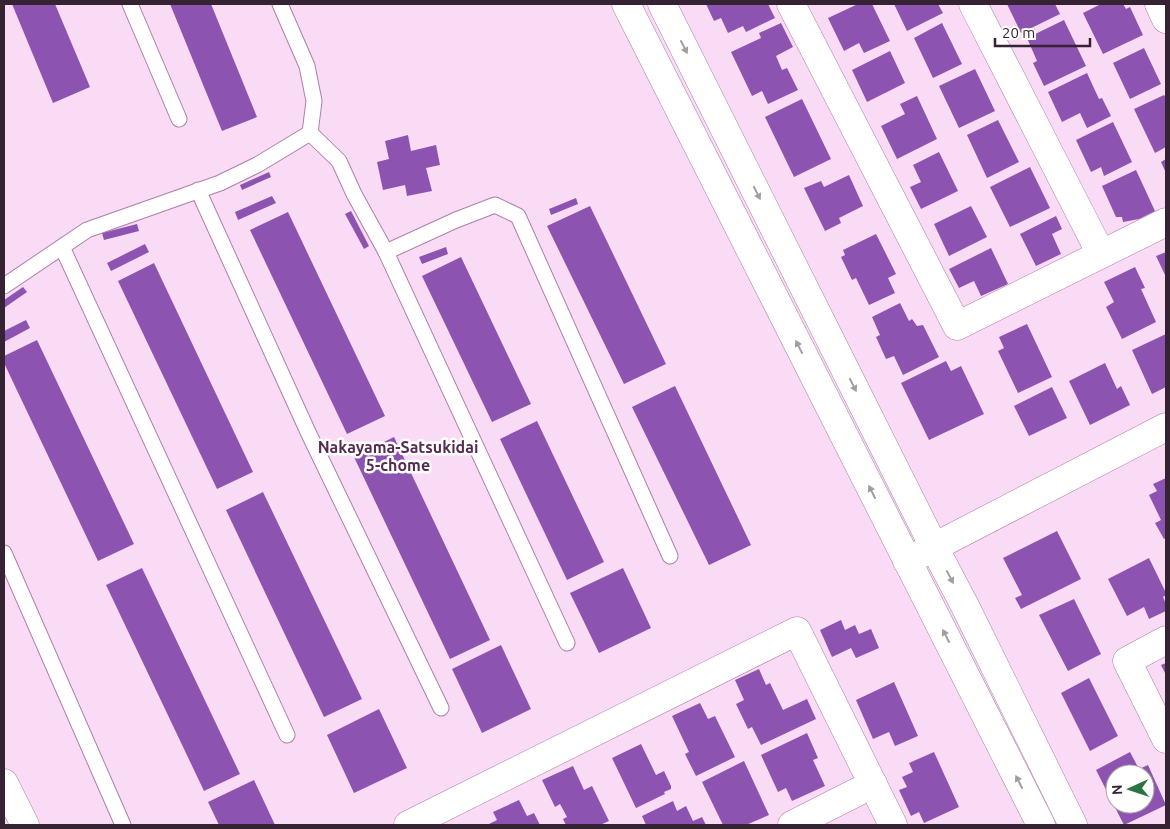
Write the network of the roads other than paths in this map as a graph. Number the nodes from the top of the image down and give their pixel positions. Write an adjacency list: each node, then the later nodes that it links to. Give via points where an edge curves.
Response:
1 (130, 4): 9 (lane)
2 (280, 4): 10 (lane, via 308,66 314,101)
3 (626, 4): 21 (street, one-way to 3)
4 (662, 4): 18 (street, one-way to 18)
5 (791, 4): 15 (street, via 957,326)
6 (973, 4): 15 (street)
7 (1159, 4): 8 (street)
8 (1166, 19)
9 (180, 119)
10 (310, 133): 11 (lane, via 258,165); 14 (lane, via 339,161)
11 (198, 190): 13 (lane, via 86,230); 24 (lane, via 308,432)
12 (1166, 222): 15 (street)
13 (62, 247): 16 (lane); 25 (lane)
14 (386, 252): 20 (lane, via 495,205 518,216); 23 (lane)
15 (1101, 254)
16 (4, 286)
17 (1166, 427): 18 (street)
18 (934, 547): 21 (street); 35 (street, one-way to 35)
19 (4, 553): 30 (lane)
20 (670, 556)
21 (907, 561): 34 (street, one-way to 21)
22 (1166, 640): 26 (street, via 1127,661)
23 (567, 643)
24 (441, 708)
25 (287, 735)
26 (1166, 739)
27 (4, 783): 29 (street)
28 (873, 784): 31 (street, via 797,631); 32 (street); 33 (street)
29 (24, 825)
30 (123, 825)
31 (408, 825)
32 (792, 825)
33 (893, 825)
34 (1041, 825)
35 (1073, 825)

